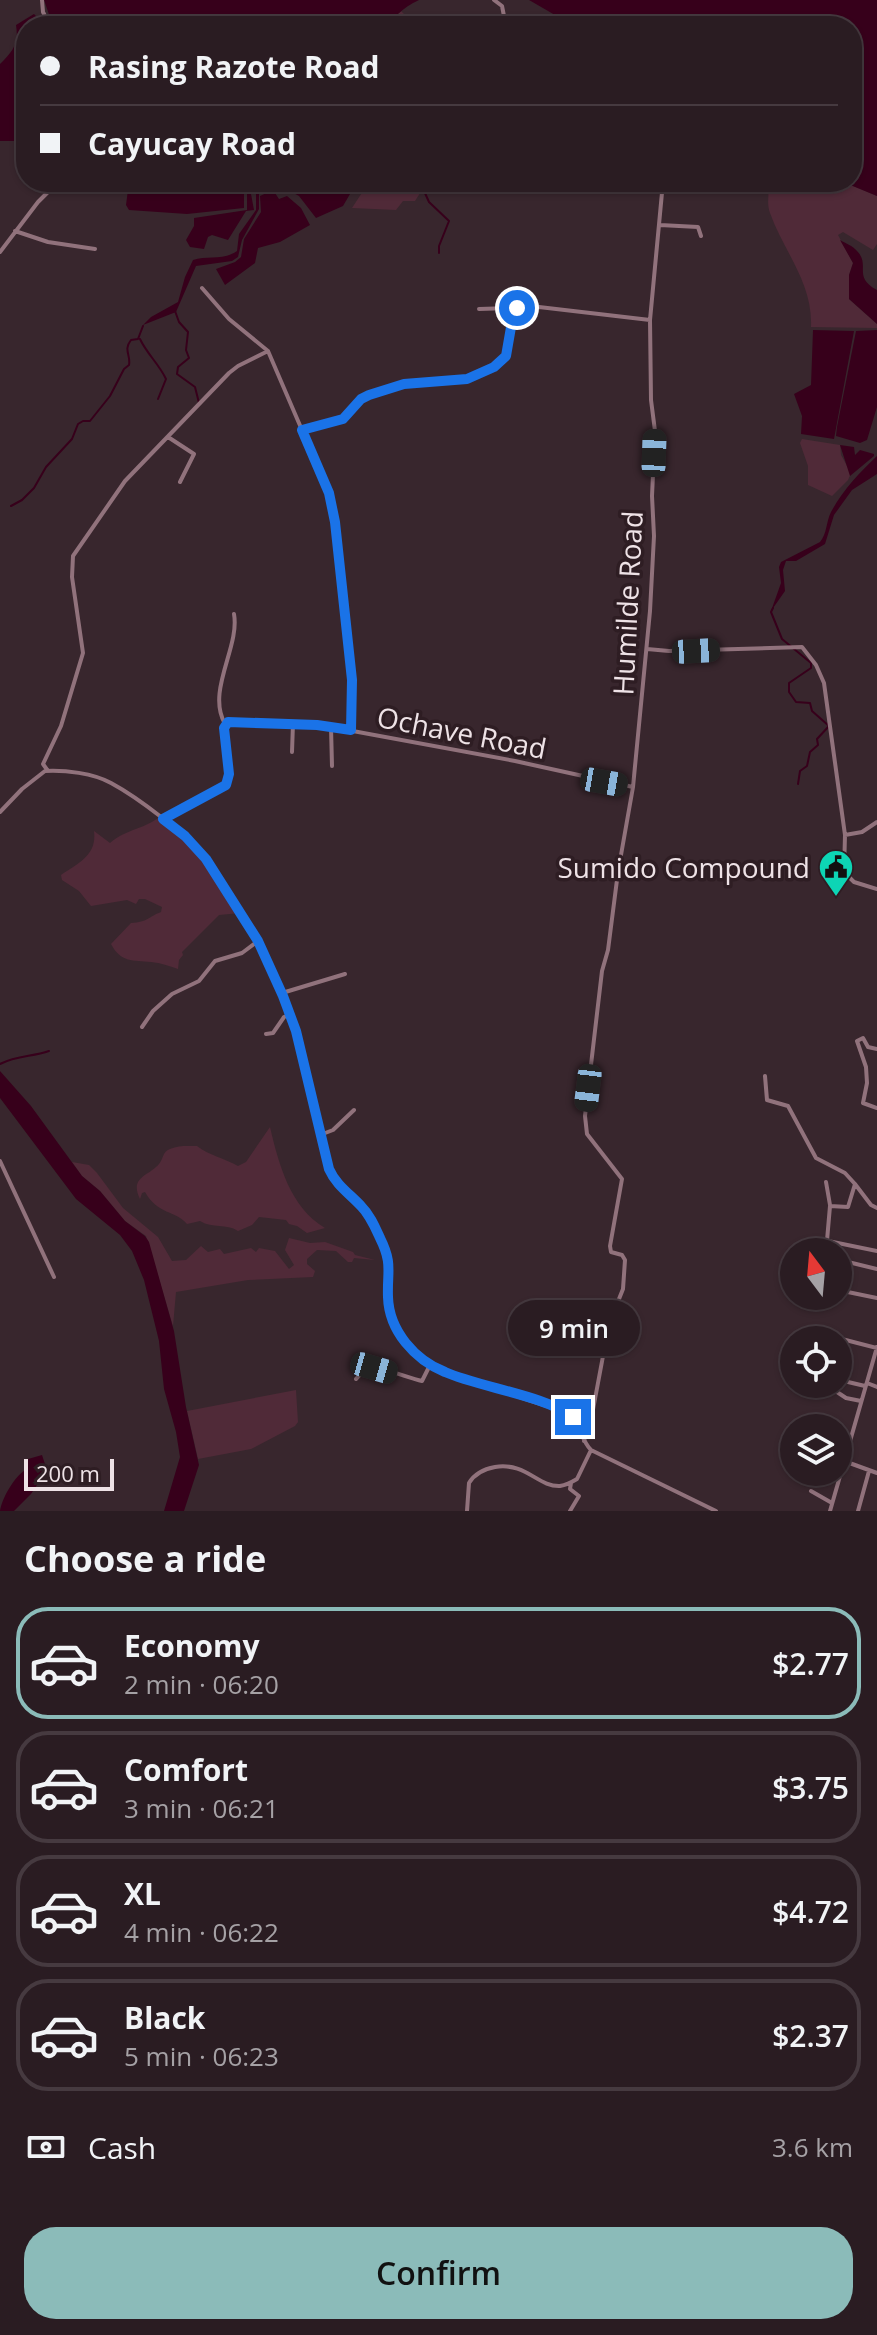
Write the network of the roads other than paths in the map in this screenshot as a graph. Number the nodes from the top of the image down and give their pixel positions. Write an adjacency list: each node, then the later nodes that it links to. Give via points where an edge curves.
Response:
1 (494, 0): 2 (street)
2 (504, 16)
3 (49, 192): 6 (street)
4 (662, 192): 5 (street, Humilde Road)
5 (660, 225): 7 (street, via 698,227); 13 (street, Humilde Road)
6 (15, 231): 8 (street); 9 (street)
7 (701, 236)
8 (95, 249)
9 (0, 252)
10 (202, 288): 14 (street)
11 (479, 309): 12 (street)
12 (514, 310): 13 (street, via 539,307); 15 (street, via 508,352 494,367 467,379 404,384 379,392 361,399 343,419)
13 (650, 320): 19 (street, Humilde Road, via 655,431)
14 (268, 351): 15 (street); 16 (street, via 234,369)
15 (302, 430): 23 (street, via 329,493 335,522 352,680)
16 (168, 437): 17 (street, via 194,453); 25 (street, via 125,481 73,556 83,653 61,726)
17 (180, 482)
18 (234, 614): 21 (street, via 236,629 225,661 221,699)
19 (647, 649): 29 (street, Humilde Road); 33 (street, via 802,647 823,678)
20 (293, 723): 21 (street, Ochave Road); 22 (street, Ochave Road); 24 (street)
21 (225, 724): 31 (street, via 226,785)
22 (331, 727): 23 (street, Ochave Road); 26 (street)
23 (351, 730): 29 (street, Ochave Road)
24 (292, 752)
25 (43, 764): 27 (street); 28 (street)
26 (332, 766)
27 (48, 771): 28 (street); 31 (street, via 111,783)
28 (39, 774): 30 (street)
29 (633, 787): 60 (street, Humilde Road, via 585,1116 585,1130 623,1182 610,1248 625,1259 623,1286)
30 (0, 812)
31 (163, 819): 35 (street, via 206,859)
32 (877, 822): 33 (street)
33 (845, 835): 34 (street, via 846,876)
34 (877, 889)
35 (258, 941): 37 (street); 39 (street, via 242,953 215,961 199,981 174,992 154,1010)
36 (345, 974): 37 (street)
37 (282, 993): 38 (street)
38 (291, 1014): 40 (street); 45 (street)
39 (142, 1027)
40 (266, 1034)
41 (877, 1049): 43 (street, via 863,1038 857,1041 866,1067 863,1103)
42 (765, 1076): 48 (street, via 767,1100 786,1104 816,1158)
43 (877, 1108)
44 (354, 1110): 45 (street)
45 (320, 1135): 63 (street, via 331,1173 368,1214 385,1248 388,1304 395,1322 411,1350)
46 (0, 1161): 56 (street)
47 (826, 1182): 49 (street)
48 (855, 1184): 49 (street, via 848,1207); 50 (street)
49 (830, 1205): 51 (street)
50 (877, 1208)
51 (828, 1238)
52 (852, 1246): 53 (street)
53 (877, 1251)
54 (852, 1263): 55 (street)
55 (877, 1269)
56 (54, 1277)
57 (852, 1293): 58 (street)
58 (877, 1298)
59 (548, 1316): 60 (street)
60 (609, 1324): 71 (street)
61 (852, 1341): 62 (street)
62 (877, 1347): 66 (street)
63 (430, 1365): 64 (street, via 422,1381 374,1368); 71 (street, via 568,1413)
64 (356, 1379)
65 (852, 1383): 66 (street)
66 (866, 1385): 67 (street); 69 (street)
67 (877, 1387)
68 (846, 1398): 69 (street)
69 (861, 1401): 70 (street)
70 (852, 1433)
71 (584, 1441): 72 (street)
72 (591, 1450): 76 (street); 82 (street)
73 (852, 1464): 74 (street)
74 (869, 1471): 75 (street); 84 (street)
75 (877, 1473)
76 (571, 1483): 80 (street, via 557,1486 516,1467 492,1467 471,1480); 81 (street, via 579,1496)
77 (836, 1486): 79 (street)
78 (811, 1491): 79 (street)
79 (832, 1503): 83 (street)
80 (467, 1511)
81 (570, 1511)
82 (716, 1511)
83 (830, 1511)
84 (858, 1511)

